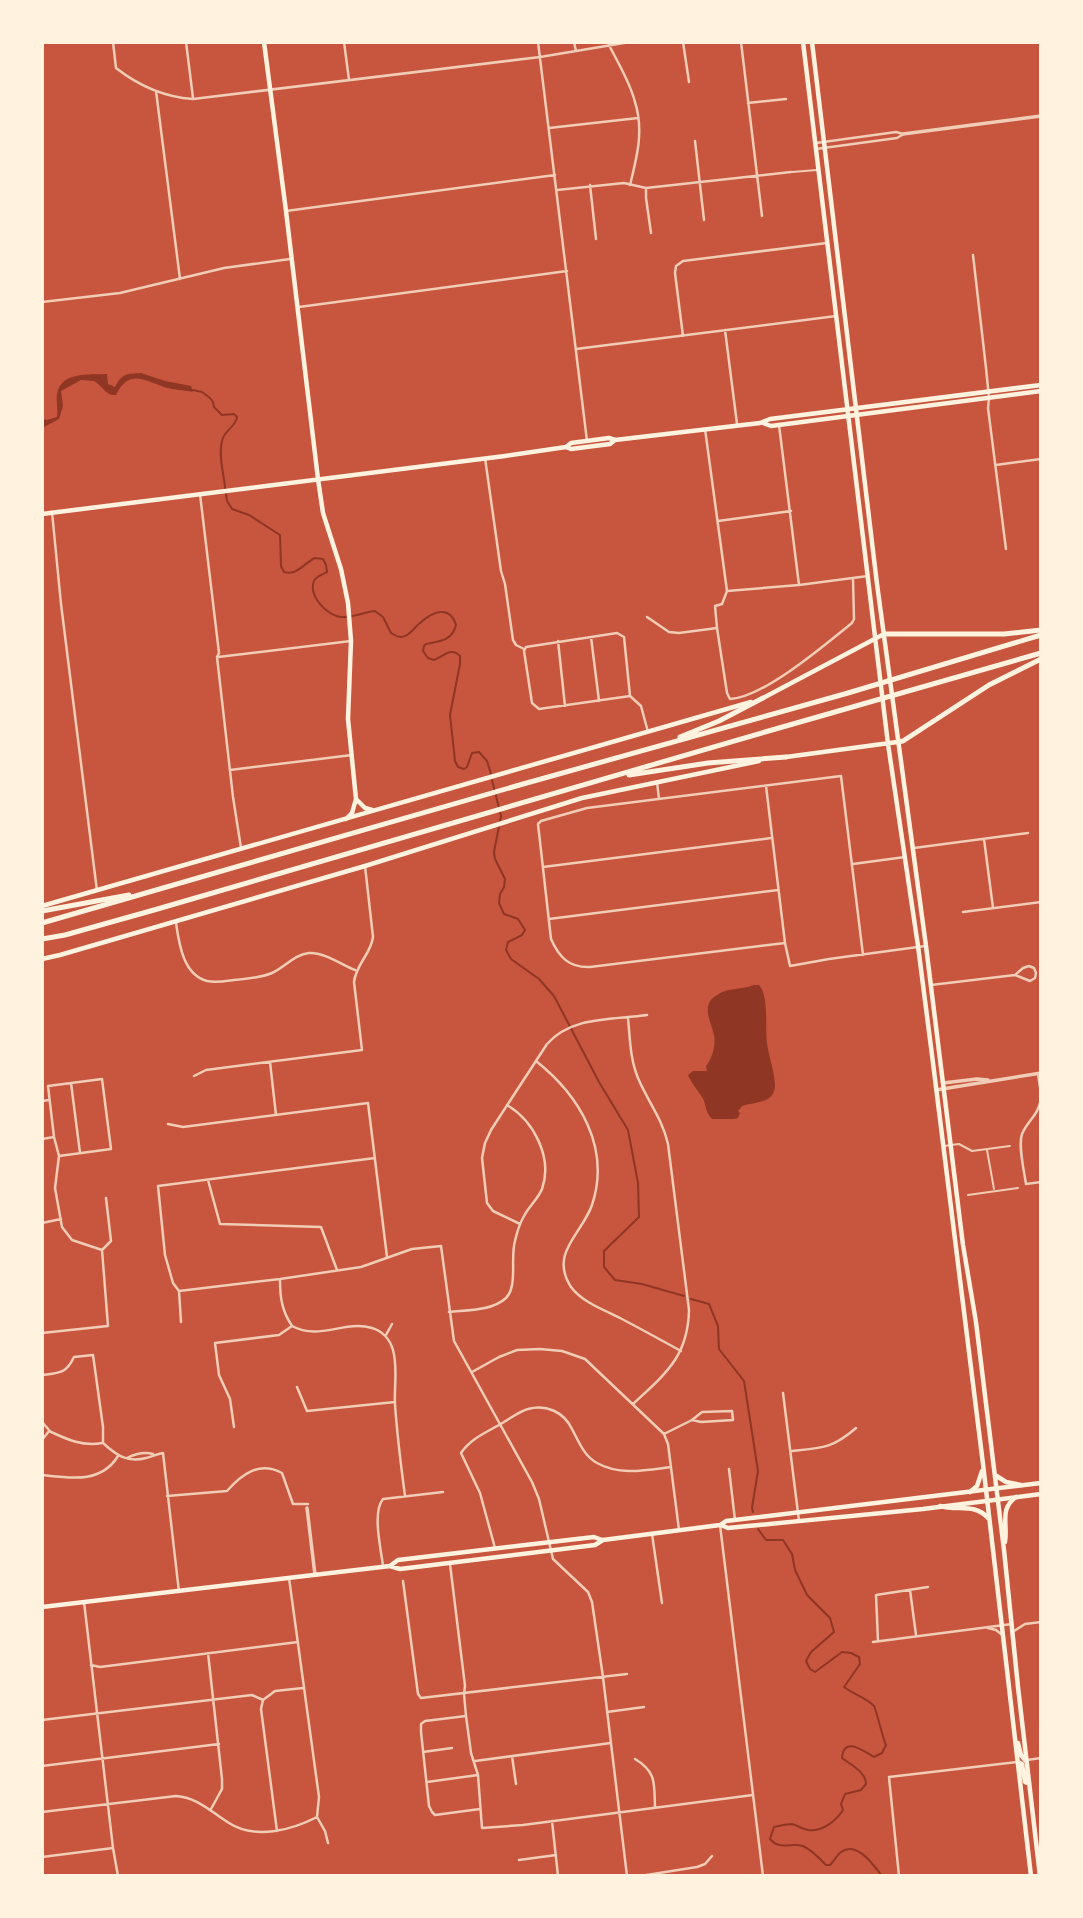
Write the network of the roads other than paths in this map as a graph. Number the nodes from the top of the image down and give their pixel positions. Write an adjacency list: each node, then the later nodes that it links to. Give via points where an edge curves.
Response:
1 (113, 42): 18 (street, via 116,68)
2 (186, 42): 19 (street)
3 (264, 42): 17 (main road)
4 (344, 42): 15 (street)
5 (538, 42): 14 (street)
6 (574, 42): 13 (street)
7 (630, 42): 12 (street)
8 (683, 42): 16 (street)
9 (741, 42): 21 (street)
10 (803, 42): 28 (main road)
11 (812, 42): 27 (main road)
12 (609, 46): 13 (street); 23 (street, via 635,101)
13 (576, 51): 14 (street)
14 (540, 57): 15 (street); 24 (street)
15 (349, 79): 17 (street)
16 (689, 82)
17 (269, 89): 19 (street); 38 (main road)
18 (156, 92): 19 (street); 47 (street)
19 (193, 99)
20 (786, 99): 21 (street)
21 (748, 103): 32 (street)
22 (1041, 116): 25 (street)
23 (638, 118): 24 (street); 34 (street, via 638,155)
24 (550, 128): 31 (street)
25 (903, 134): 27 (street)
26 (695, 142): 33 (street)
27 (825, 145): 28 (street); 57 (main road)
28 (816, 146): 29 (main road)
29 (818, 169): 30 (lane); 43 (main road)
30 (791, 172): 32 (street)
31 (555, 176): 37 (street); 38 (street)
32 (757, 177): 33 (street); 39 (street)
33 (700, 183): 36 (street); 40 (street)
34 (630, 185): 35 (street); 36 (street)
35 (590, 186): 37 (street); 42 (street)
36 (646, 188): 41 (street)
37 (557, 190): 46 (street)
38 (286, 211): 45 (main road)
39 (762, 216)
40 (705, 220)
41 (651, 233)
42 (596, 239)
43 (827, 243): 50 (main road); 52 (street, via 683,261 675,273)
44 (973, 256): 56 (street)
45 (291, 259): 47 (street); 49 (main road)
46 (567, 271): 49 (street); 53 (street)
47 (180, 278): 48 (street, via 120,293)
48 (42, 302)
49 (297, 307): 72 (main road)
50 (836, 316): 51 (street); 58 (main road)
51 (724, 330): 52 (street); 62 (street)
52 (683, 336): 53 (street)
53 (576, 349): 66 (street)
54 (1041, 385): 56 (main road)
55 (1041, 391): 56 (main road)
56 (989, 395): 57 (main road); 59 (main road); 71 (street)
57 (857, 408): 58 (main road); 59 (main road)
58 (848, 409): 60 (main road); 61 (main road)
59 (858, 416): 60 (main road); 86 (main road)
60 (849, 417): 63 (main road); 79 (main road)
61 (762, 422): 62 (main road); 63 (main road)
62 (737, 425): 64 (main road)
63 (779, 425): 74 (street)
64 (705, 429): 65 (main road); 77 (street)
65 (615, 440): 66 (main road); 68 (main road)
66 (587, 441): 67 (main road); 68 (main road)
67 (566, 447): 68 (main road); 69 (main road)
68 (580, 448)
69 (485, 458): 72 (main road); 92 (street, via 513,640)
70 (1041, 459): 71 (street)
71 (996, 465): 78 (street)
72 (317, 479): 73 (main road); 90 (main road, via 341,569)
73 (200, 494): 75 (main road); 94 (street)
74 (791, 511): 77 (street); 81 (street)
75 (52, 512): 76 (main road); 124 (street)
76 (42, 514)
77 (717, 521): 82 (street)
78 (1006, 549)
79 (868, 576): 80 (street); 89 (main road)
80 (853, 579): 81 (street); 84 (street, via 852,623 805,661 741,698 730,699 727,694)
81 (799, 585): 82 (street)
82 (727, 591): 84 (street, via 722,604 715,606)
83 (647, 617): 84 (street, via 669,632)
84 (717, 628)
85 (1041, 630): 86 (highway)
86 (884, 634): 89 (main road); 100 (main road)
87 (1041, 635): 102 (highway)
88 (591, 637): 91 (street); 95 (street, via 624,637); 97 (street)
89 (875, 639): 96 (main road); 101 (main road)
90 (351, 641): 94 (street); 103 (main road, via 348,705)
91 (558, 641): 92 (street); 98 (street)
92 (525, 649): 98 (street, via 532,703 539,709)
93 (1041, 656): 100 (highway); 106 (highway)
94 (218, 657): 105 (street)
95 (630, 696): 97 (street); 99 (street, via 641,706)
96 (763, 698): 99 (main road); 102 (highway)
97 (599, 701): 98 (street)
98 (565, 706)
99 (648, 732): 111 (main road)
100 (897, 742): 101 (main road); 116 (main road)
101 (888, 744): 104 (main road); 118 (main road)
102 (659, 746): 122 (highway)
103 (352, 755): 105 (street); 109 (main road)
104 (786, 757): 106 (highway, via 708,763); 107 (main road)
105 (230, 770): 117 (street)
106 (609, 779): 132 (highway)
107 (657, 782): 110 (street); 120 (main road, via 582,798)
108 (766, 786): 110 (street); 114 (street); 119 (street, via 841,776)
109 (356, 799): 111 (main road, via 365,808); 112 (main road)
110 (659, 799): 121 (street, via 581,809 541,821 537,827)
111 (376, 810): 112 (main road)
112 (346, 819): 117 (main road)
113 (1028, 833): 115 (street)
114 (771, 838): 121 (street); 123 (street)
115 (984, 839): 116 (street); 127 (street)
116 (912, 848): 134 (main road)
117 (242, 849): 124 (main road)
118 (905, 857): 119 (street); 135 (main road)
119 (852, 864): 136 (street)
120 (365, 866): 131 (main road); 138 (street, via 373,937)
121 (543, 867): 129 (street)
122 (156, 890): 126 (highway); 130 (highway)
123 (778, 890): 129 (street); 133 (street)
124 (97, 891): 126 (main road)
125 (1041, 902): 127 (street)
126 (42, 908)
127 (993, 908): 128 (street)
128 (963, 912)
129 (549, 919): 133 (street, via 557,953 577,967)
130 (42, 923)
131 (176, 923): 137 (main road); 138 (street, via 188,966 210,981 264,976 309,953)
132 (42, 941)
133 (785, 943): 136 (street, via 790,966)
134 (926, 946): 135 (street); 140 (main road)
135 (918, 947): 136 (street); 149 (main road)
136 (863, 955)
137 (42, 959)
138 (356, 971): 144 (street, via 362,1050)
139 (1015, 975): 139 (street, via 1027,966 1036,971 1031,980); 140 (street)
140 (931, 985): 148 (main road)
141 (647, 1015): 142 (street)
142 (628, 1018): 143 (street, via 564,1029); 190 (street, via 634,1067 663,1124 668,1144 689,1310)
143 (536, 1061): 154 (street); 172 (street, via 564,1085 586,1120 598,1168)
144 (270, 1062): 146 (street, via 206,1070); 155 (street)
145 (1040, 1073): 148 (street); 150 (street)
146 (194, 1076)
147 (71, 1083): 152 (street, via 48,1086); 163 (street); 163 (street, via 102,1079 110,1149)
148 (944, 1086): 149 (street); 159 (main road)
149 (936, 1087): 160 (main road)
150 (1041, 1094)
151 (1041, 1099): 167 (street, via 1021,1136 1026,1184)
152 (50, 1100): 153 (street); 157 (street)
153 (42, 1101)
154 (507, 1105): 176 (street, via 535,1135 545,1169 540,1194); 176 (street, via 485,1143 482,1165 490,1208)
155 (276, 1115): 156 (street, via 183,1127); 165 (street, via 368,1103)
156 (168, 1124)
157 (54, 1137): 158 (street); 164 (street)
158 (42, 1139)
159 (951, 1145): 160 (lane); 162 (lane, via 961,1144 972,1151); 212 (main road)
160 (943, 1146): 208 (main road)
161 (1010, 1146): 162 (lane)
162 (986, 1149): 169 (lane)
163 (80, 1153): 164 (street)
164 (59, 1156): 174 (street, via 55,1188)
165 (375, 1158): 166 (street); 178 (street)
166 (208, 1180): 179 (street, via 220,1224 321,1227); 181 (street, via 158,1186 164,1255)
167 (1041, 1182)
168 (1018, 1188): 169 (lane)
169 (995, 1190): 170 (lane)
170 (968, 1195)
171 (107, 1198): 177 (street, via 111,1241)
172 (593, 1200): 173 (street); 190 (street, via 565,1253 571,1287 581,1297)
173 (601, 1202)
174 (61, 1219): 175 (street); 177 (street, via 72,1240)
175 (42, 1223)
176 (520, 1224): 182 (street, via 512,1250)
177 (102, 1250): 188 (street, via 108,1326)
178 (387, 1257): 179 (street); 184 (street, via 441,1246)
179 (337, 1270): 180 (street)
180 (280, 1279): 181 (street); 187 (street, via 284,1314)
181 (179, 1291): 185 (street)
182 (510, 1293): 183 (street); 184 (street, via 493,1306)
183 (514, 1296)
184 (449, 1312): 191 (street, via 454,1341)
185 (181, 1322)
186 (391, 1324): 189 (street)
187 (292, 1326): 189 (street, via 316,1333 371,1328); 200 (street, via 279,1335 215,1343)
188 (42, 1333)
189 (386, 1335): 195 (street, via 396,1362)
190 (681, 1351): 196 (street)
191 (472, 1372): 196 (street, via 517,1350 562,1352 585,1359); 199 (street)
192 (42, 1375): 205 (street, via 69,1368 74,1357 93,1355)
193 (297, 1387): 195 (street, via 307,1411)
194 (783, 1392): 206 (street)
195 (395, 1402): 221 (street)
196 (634, 1404): 203 (street)
197 (692, 1420): 197 (street, via 701,1422 733,1420 732,1411 702,1412); 203 (street)
198 (42, 1422): 202 (street)
199 (500, 1425): 209 (street, via 526,1409 557,1412 596,1463 628,1471); 235 (street, via 539,1499); 236 (street, via 469,1442 461,1453 480,1493)
200 (234, 1427)
201 (856, 1428): 206 (street, via 840,1442)
202 (49, 1431): 204 (street); 205 (street, via 71,1441)
203 (664, 1434): 209 (street)
204 (42, 1440)
205 (103, 1443): 207 (street)
206 (791, 1451): 227 (street)
207 (118, 1456): 211 (street, via 95,1475); 220 (street, via 163,1453)
208 (983, 1464): 216 (main road); 218 (main road, via 979,1484)
209 (671, 1468): 232 (street)
210 (729, 1469): 229 (street)
211 (42, 1475)
212 (995, 1475): 214 (main road); 215 (main road)
213 (1041, 1483): 214 (main road)
214 (1021, 1485): 215 (main road)
215 (997, 1489): 216 (main road); 223 (main road)
216 (986, 1490): 218 (main road); 224 (main road)
217 (443, 1492): 221 (street)
218 (970, 1492): 227 (main road)
219 (1041, 1494): 222 (main road)
220 (167, 1496): 225 (street, via 227,1491 240,1476 273,1468 282,1473 293,1504); 247 (street)
221 (405, 1496): 241 (street, via 383,1499 379,1504)
222 (1016, 1497): 223 (main road); 238 (main road, via 1005,1509)
223 (998, 1499): 224 (main road); 238 (main road)
224 (987, 1501): 226 (main road); 228 (main road)
225 (308, 1506): 242 (street)
226 (940, 1506): 228 (main road, via 977,1509); 230 (main road)
227 (798, 1512): 229 (main road); 230 (street)
228 (989, 1519): 254 (main road)
229 (734, 1520): 231 (main road)
230 (799, 1521): 231 (main road)
231 (720, 1525): 232 (main road); 292 (street)
232 (679, 1531): 233 (main road)
233 (652, 1534): 234 (main road); 249 (street)
234 (603, 1540): 235 (main road); 237 (main road, via 596,1545)
235 (549, 1542): 236 (main road); 237 (street)
236 (495, 1548): 240 (main road, via 398,1560)
237 (551, 1550): 239 (main road); 265 (street, via 553,1559 588,1592)
238 (1004, 1550): 251 (main road)
239 (450, 1563): 240 (main road); 267 (street)
240 (390, 1566): 241 (main road)
241 (383, 1567): 242 (main road)
242 (315, 1575): 243 (main road)
243 (289, 1578): 247 (main road); 260 (street)
244 (403, 1581): 267 (street, via 418,1695)
245 (928, 1587): 246 (street)
246 (910, 1590): 257 (street); 259 (street, via 876,1595)
247 (179, 1592): 248 (main road)
248 (84, 1601): 250 (main road); 263 (street)
249 (662, 1602)
250 (42, 1607)
251 (1015, 1622): 253 (street); 254 (street); 256 (main road)
252 (1041, 1622): 253 (street)
253 (1025, 1623): 256 (street)
254 (1002, 1625): 255 (street); 258 (main road)
255 (988, 1628): 257 (street); 258 (street)
256 (1012, 1633): 284 (main road)
257 (917, 1637): 259 (street)
258 (1003, 1637): 275 (main road)
259 (878, 1641): 261 (street)
260 (298, 1642): 262 (street); 266 (street)
261 (873, 1642)
262 (208, 1653): 263 (street); 268 (street)
263 (91, 1665): 271 (street)
264 (627, 1674): 265 (street)
265 (603, 1677): 267 (street); 272 (street)
266 (304, 1688): 269 (street, via 275,1692); 299 (street, via 319,1797)
267 (464, 1694): 273 (street)
268 (213, 1700): 269 (street, via 252,1695); 271 (street); 277 (street)
269 (263, 1700): 301 (street)
270 (644, 1707): 272 (street)
271 (96, 1712): 274 (street); 282 (street)
272 (607, 1712): 276 (street)
273 (466, 1716): 279 (street, via 421,1724); 285 (street)
274 (42, 1720)
275 (1015, 1741): 284 (main road); 286 (main road)
276 (611, 1743): 280 (street); 298 (street)
277 (219, 1744): 282 (street); 296 (street, via 222,1789)
278 (452, 1748): 279 (street)
279 (423, 1752): 289 (street)
280 (512, 1756): 285 (street); 290 (street)
281 (1041, 1758): 284 (street)
282 (102, 1759): 287 (street); 293 (street)
283 (635, 1759): 294 (street, via 652,1773)
284 (1026, 1760): 291 (main road)
285 (474, 1761): 288 (street)
286 (1018, 1762): 291 (main road); 313 (street, via 889,1777); 314 (main road)
287 (42, 1766)
288 (478, 1776): 289 (street); 295 (street)
289 (427, 1782): 295 (street, via 429,1806 435,1815)
290 (516, 1784)
291 (1029, 1784): 315 (main road)
292 (753, 1795): 294 (street); 312 (street)
293 (109, 1804): 296 (street, via 176,1796); 297 (street); 303 (street)
294 (655, 1807): 298 (street)
295 (481, 1808): 300 (street, via 482,1828)
296 (211, 1809): 301 (street, via 242,1830)
297 (42, 1812)
298 (618, 1812): 300 (street); 310 (street)
299 (317, 1817): 301 (street); 302 (street)
300 (552, 1821): 304 (street)
301 (277, 1831)
302 (328, 1843)
303 (113, 1849): 306 (street); 308 (street)
304 (556, 1855): 307 (street); 309 (street)
305 (712, 1856): 311 (street, via 697,1867)
306 (42, 1857)
307 (519, 1860)
308 (118, 1876)
309 (558, 1876)
310 (627, 1876)
311 (640, 1876)
312 (763, 1876)
313 (899, 1876)
314 (1031, 1876)
315 (1040, 1876)

